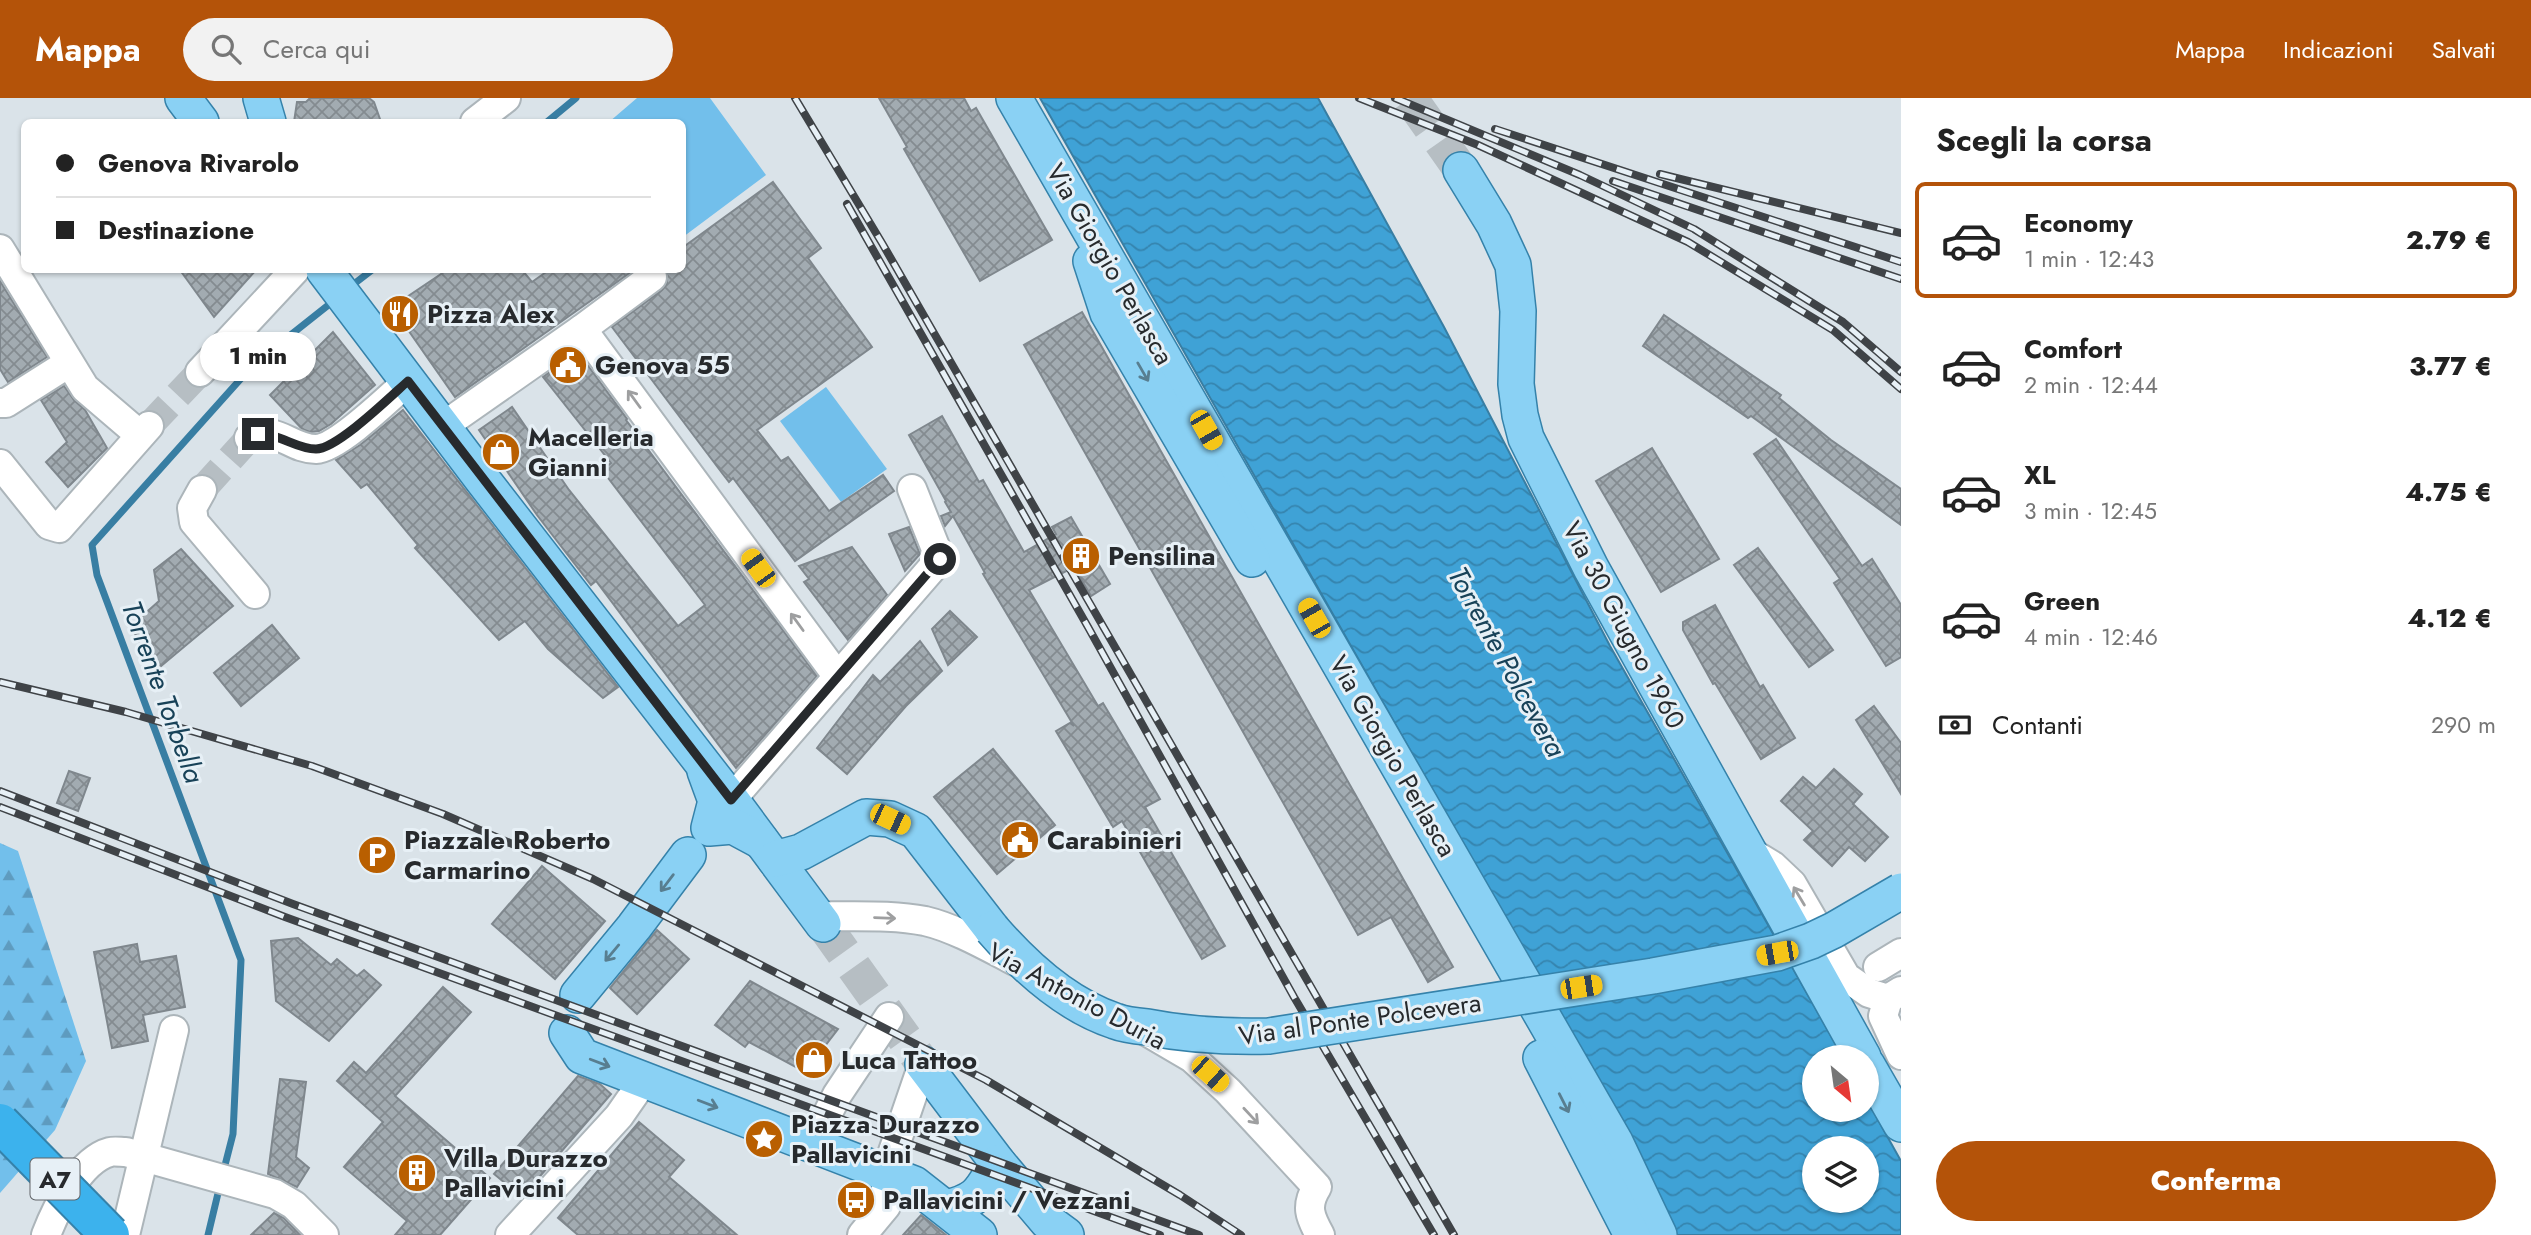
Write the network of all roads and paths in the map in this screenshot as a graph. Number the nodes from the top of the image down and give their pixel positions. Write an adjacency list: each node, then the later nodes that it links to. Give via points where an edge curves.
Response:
1 (183, 98): 4 (main road)
2 (506, 98): 5 (street)
3 (1014, 98): 7 (main road, Via Giorgio Perlasca)
4 (199, 119)
5 (479, 119)
6 (1461, 170): 28 (main road, Via 30 Giugno 1960, via 1513,265 1518,312 1516,384 1526,438 1591,568)
7 (1070, 194): 32 (main road, one-way to 32, via 1108,313); 61 (main road, Via Giorgio Perlasca, via 1615,1142)
8 (0, 249): 13 (street)
9 (292, 273): 14 (street)
10 (326, 273): 15 (main road)
11 (652, 277): 12 (street)
12 (582, 329): 17 (street); 23 (street, one-way to 12)
13 (69, 363): 16 (street); 19 (street, via 90,394 145,430 59,528 49,525)
14 (200, 372)
15 (408, 381): 17 (main road); 18 (street, via 326,447 311,448 271,433)
16 (0, 403)
17 (442, 427): 24 (main road)
18 (249, 439)
19 (0, 464)
20 (912, 489): 23 (street, via 940,559)
21 (202, 490): 22 (street, via 192,508 194,522)
22 (255, 594)
23 (838, 677): 25 (street)
24 (703, 765): 25 (main road); 26 (main road, via 716,801)
25 (731, 800): 27 (main road)
26 (699, 841): 27 (main road, via 733,827); 31 (main road, one-way to 31)
27 (768, 850): 30 (main road); 32 (main road, Via al Ponte Polcevera, bridge, via 801,852 866,817 890,819 916,831 1020,961 1061,993 1116,1022 1212,1037 1269,1036)
28 (1748, 850): 33 (street, one-way to 28, via 1846,977 1792,884); 37 (main road, Via 30 Giugno 1960)
29 (1901, 891): 32 (main road, Via al Ponte Polcevera, bridge, via 1834,930 1777,953)
30 (820, 920): 59 (street, Via Antonio Duria, one-way to 59, via 926,922 982,944 1192,1058 1317,1187 1309,1216)
31 (578, 995)
32 (1510, 999): 60 (main road, one-way to 60)
33 (1894, 1008): 38 (street)
34 (890, 1017): 44 (street, via 836,1095)
35 (174, 1030): 45 (street)
36 (567, 1033): 40 (main road, one-way to 40, via 582,1056)
37 (1856, 1045)
38 (1901, 1055)
39 (923, 1064): 46 (main road); 47 (street)
40 (644, 1080): 44 (main road, one-way to 44); 51 (street)
41 (1880, 1088): 43 (main road)
42 (0, 1123): 54 (highway, A7, bridge)
43 (1901, 1124)
44 (812, 1145): 47 (main road)
45 (151, 1155): 48 (street, via 110,1152 92,1162); 55 (street); 56 (street, via 275,1194 294,1205)
46 (998, 1163): 49 (main road, via 975,1198); 50 (main road)
47 (886, 1172): 49 (main road, via 914,1184); 57 (street, via 886,1206)
48 (57, 1206): 52 (street); 53 (street)
49 (947, 1208): 58 (main road)
50 (1049, 1231)
51 (520, 1232)
52 (46, 1235)
53 (88, 1235)
54 (110, 1235)
55 (125, 1235)
56 (324, 1235)
57 (862, 1235)
58 (979, 1235)
59 (1320, 1235)
60 (1632, 1235)
61 (1659, 1235)

